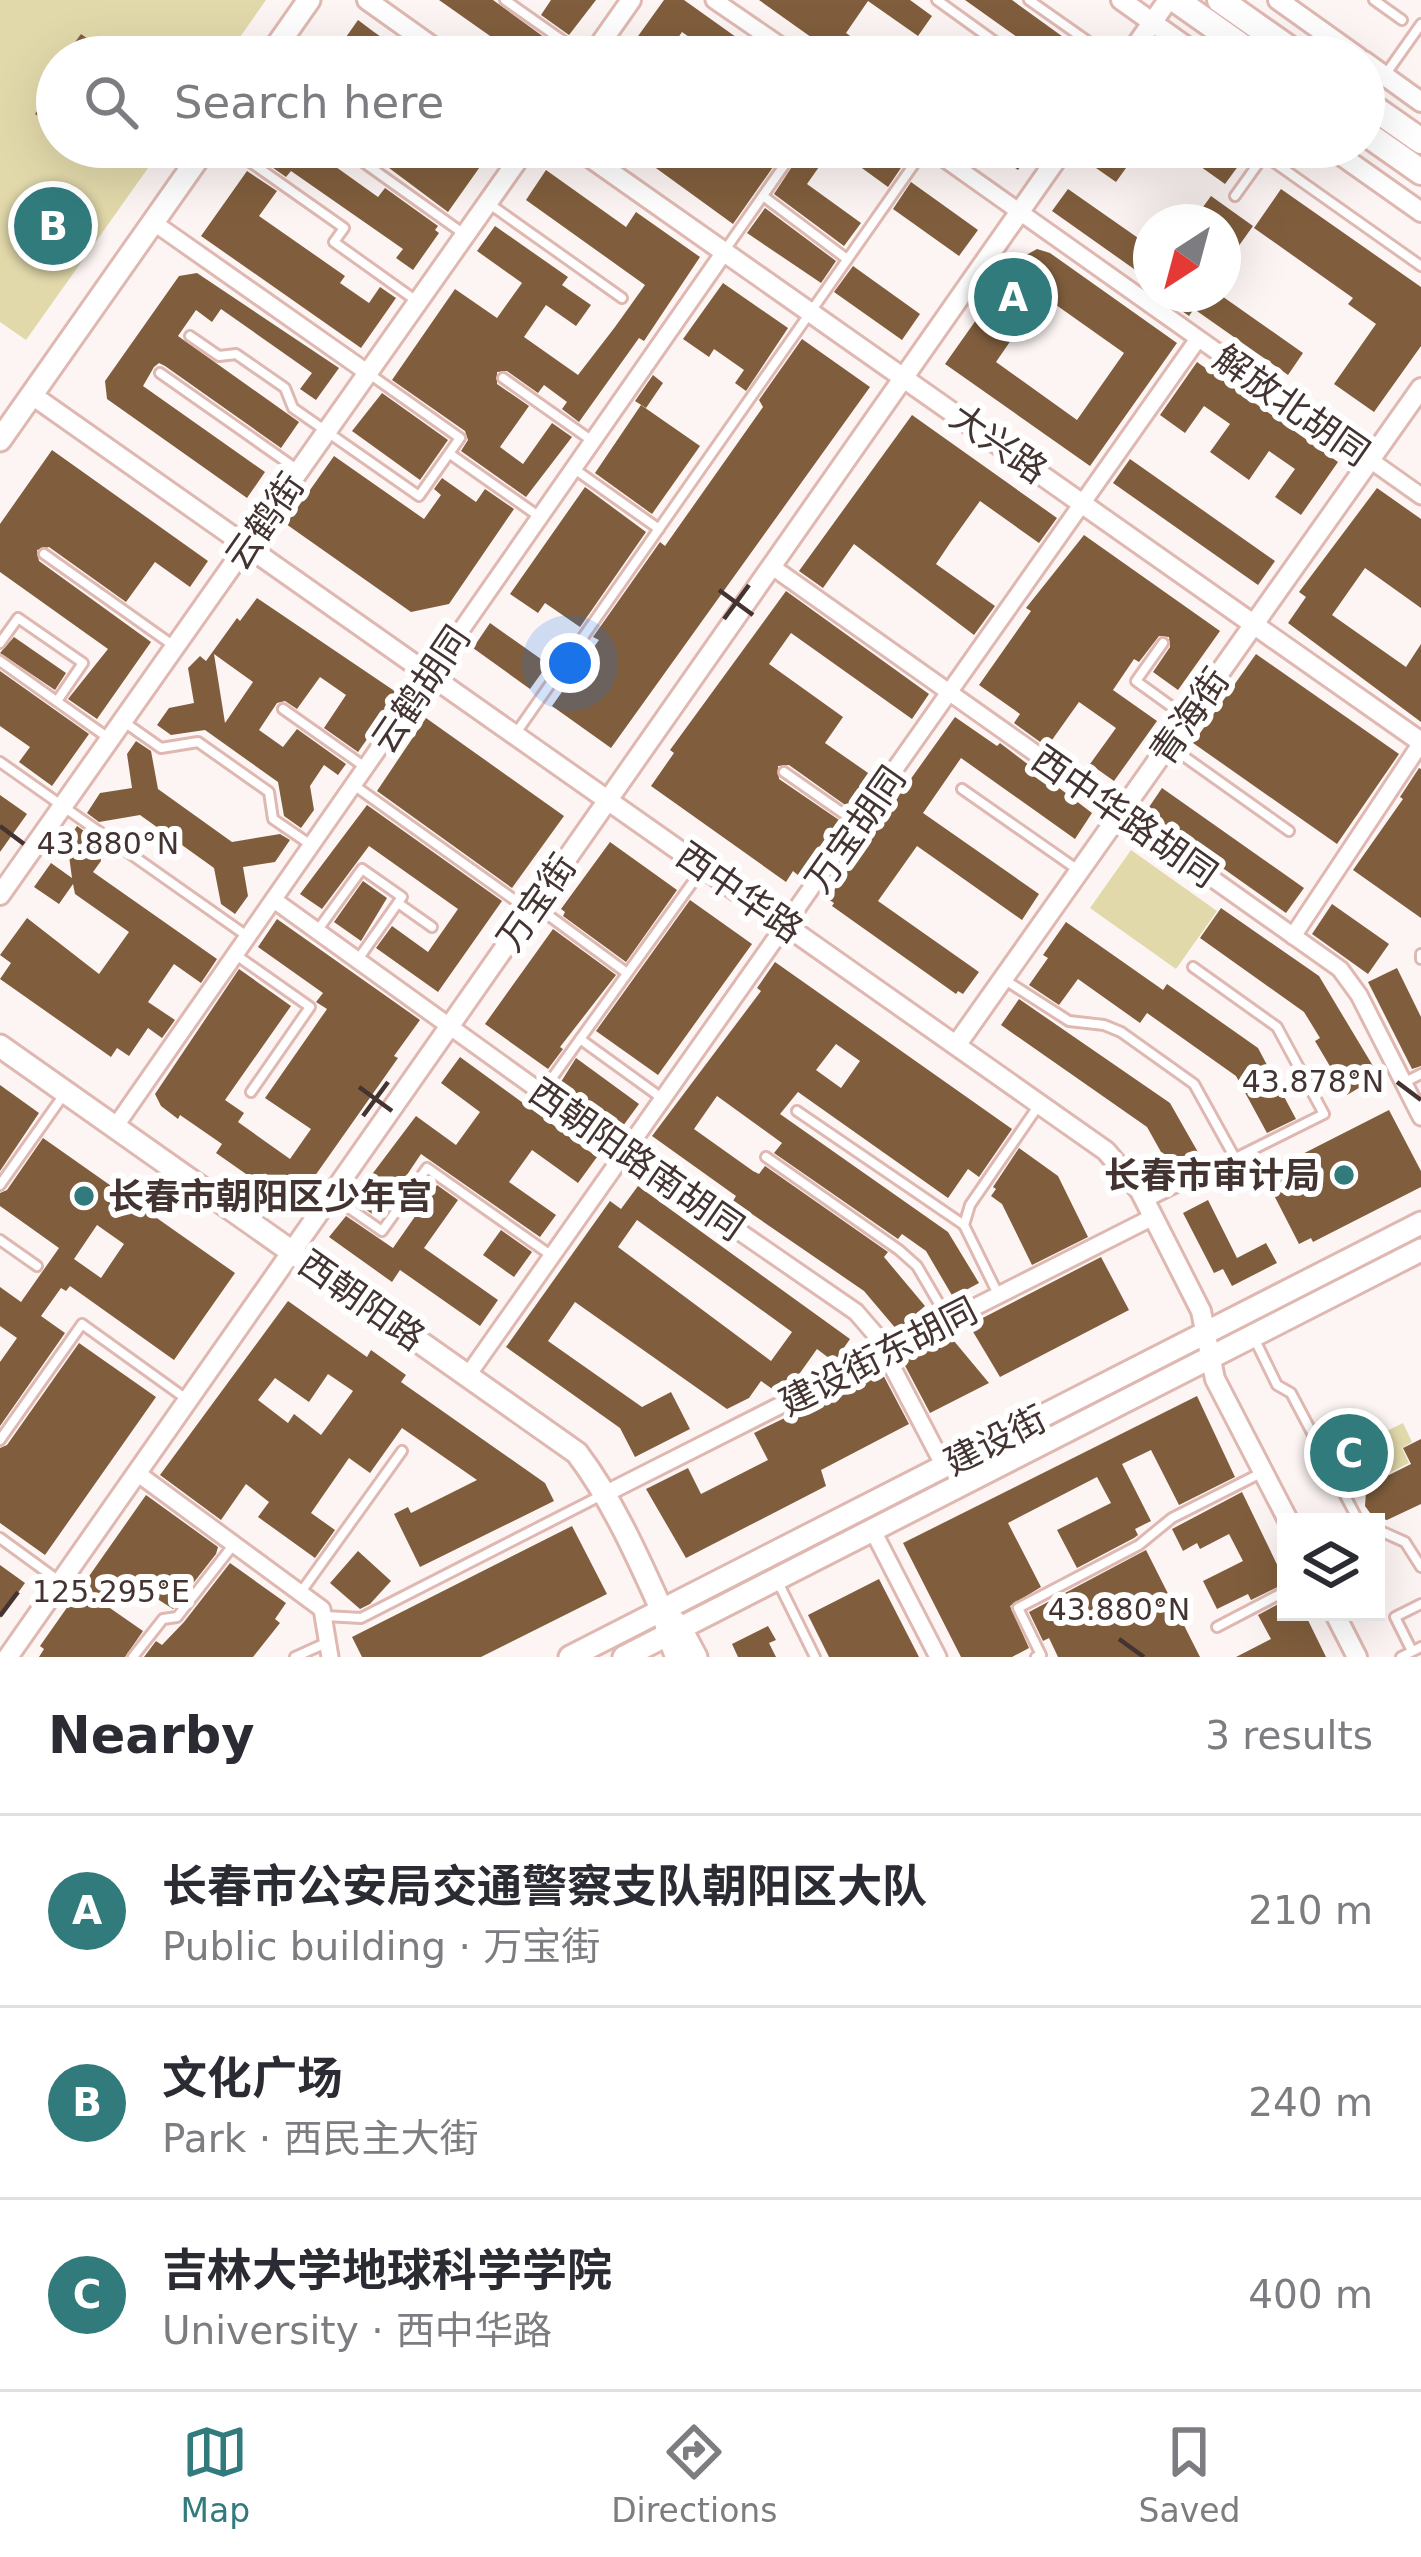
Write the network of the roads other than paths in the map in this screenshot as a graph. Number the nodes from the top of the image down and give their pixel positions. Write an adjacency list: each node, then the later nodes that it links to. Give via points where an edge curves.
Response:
1 (309, 0): 17 (main road)
2 (367, 0): 18 (street)
3 (505, 0): 19 (lane)
4 (631, 0): 20 (street)
5 (714, 0): 21 (street)
6 (937, 0): 22 (lane)
7 (1029, 0): 23 (lane)
8 (1120, 0): 15 (street)
9 (1172, 0): 15 (street); 26 (main road)
10 (1220, 0): 27 (main road)
11 (1278, 0): 13 (street)
12 (1374, 0): 14 (lane)
13 (1301, 6): 28 (street)
14 (1402, 20)
15 (1152, 22): 24 (street); 25 (street)
16 (1421, 24): 29 (lane)
17 (284, 36)
18 (418, 36)
19 (557, 36)
20 (604, 36)
21 (766, 36)
22 (987, 36)
23 (1080, 36)
24 (1142, 36)
25 (1172, 36)
26 (1226, 36)
27 (1271, 36)
28 (1335, 36)
29 (1385, 75)
30 (1385, 77): 31 (street)
31 (1421, 102)
32 (1385, 116): 33 (main road)
33 (1421, 141)
34 (1385, 147): 47 (main road)
35 (191, 168): 53 (main road)
36 (259, 168): 59 (lane, via 344,228 334,242)
37 (372, 168): 54 (lane)
38 (512, 168): 50 (street, 云鹤街)
39 (605, 168): 55 (street, 大兴路)
40 (782, 168): 48 (lane)
41 (912, 168): 56 (lane)
42 (958, 168): 51 (street, 解放北胡同)
43 (1050, 168): 51 (street, 万宝街)
44 (1255, 168): 49 (lane)
45 (1290, 168): 57 (lane)
46 (1359, 168): 52 (street)
47 (1421, 172)
48 (763, 196): 55 (lane); 56 (lane)
49 (1234, 196)
50 (488, 203): 54 (street, 云鹤街); 58 (lane)
51 (1020, 211): 62 (street, 解放北胡同); 65 (street, 万宝街)
52 (1421, 212)
53 (153, 222): 63 (street); 68 (main road)
54 (466, 234): 59 (street, 云鹤街)
55 (724, 251): 60 (street, 大兴路); 71 (street, 云鹤胡同)
56 (848, 259): 60 (lane)
57 (1421, 266)
58 (622, 298)
59 (418, 302): 63 (street, 云鹤街)
60 (811, 311): 65 (street, 大兴路); 79 (lane)
61 (190, 336): 69 (lane, via 253,365)
62 (1198, 339): 73 (street, 解放北胡同); 77 (street, 万宝胡同)
63 (368, 373): 69 (street, 云鹤街); 72 (lane, via 460,438)
64 (160, 374): 75 (lane)
65 (904, 376): 77 (street, 大兴路); 82 (street, 万宝街)
66 (502, 378): 71 (lane)
67 (1421, 388): 73 (street, 青海街)
68 (32, 395): 70 (main road); 80 (street, 西中华路)
69 (327, 431): 72 (lane, via 419,496); 75 (street, 云鹤街)
70 (0, 440)
71 (592, 441): 74 (street, 云鹤胡同)
72 (450, 454): 78 (lane)
73 (1370, 460): 76 (street, 解放北胡同); 83 (street, 青海街)
74 (573, 467): 78 (street, 云鹤胡同); 79 (lane)
75 (299, 471): 80 (street, 云鹤街)
76 (1421, 496)
77 (1083, 503): 83 (street, 大兴路); 89 (street, 万宝胡同)
78 (539, 516): 88 (street, 云鹤胡同)
79 (659, 529): 94 (lane)
80 (246, 546): 86 (street, 云鹤街); 88 (street, 西中华路)
81 (44, 554): 86 (lane)
82 (771, 566): 89 (street, 西中华路胡同); 103 (street, 万宝街)
83 (1254, 624): 92 (street, 青海街); 96 (street, 大兴路)
84 (1163, 643): 92 (lane, via 1136,681)
85 (0, 644): 90 (lane, via 18,618 83,663)
86 (175, 647): 93 (street, 云鹤街)
87 (0, 661): 90 (lane)
88 (430, 675): 94 (street, 西中华路); 99 (street, 云鹤胡同)
89 (950, 693): 105 (street, 西中华路胡同); 106 (street, 万宝胡同)
90 (57, 701): 95 (lane)
91 (283, 709): 99 (lane)
92 (1187, 718): 97 (street, 青海街)
93 (123, 721): 95 (street, 云鹤街); 108 (lane, via 160,748 198,742 269,792 273,819)
94 (515, 734): 103 (street, 西中华路)
95 (110, 739): 104 (street, 云鹤街)
96 (1421, 743): 118 (street)
97 (1168, 745): 105 (street, 青海街); 107 (lane)
98 (0, 762): 104 (lane)
99 (367, 768): 101 (street, 云鹤胡同)
100 (784, 772): 106 (lane)
101 (355, 786): 108 (street, 云鹤胡同); 114 (lane)
102 (962, 789): 110 (lane)
103 (608, 799): 109 (street, 西中华路); 114 (street, 万宝街)
104 (63, 806): 111 (street, 云鹤街); 119 (lane)
105 (1120, 813): 110 (street, 青海街); 118 (street, 西中华路胡同)
106 (858, 824): 115 (street, 万宝胡同)
107 (1289, 831)
108 (312, 846): 112 (street, 云鹤胡同)
109 (704, 866): 115 (street, 西中华路); 123 (lane)
110 (1079, 871): 124 (street, 青海街)
111 (0, 896)
112 (274, 900): 117 (street, 西朝阳路南胡同); 119 (street, 云鹤胡同)
113 (398, 903): 116 (lane); 117 (lane, via 402,897 362,869); 121 (lane)
114 (530, 911): 123 (lane); 125 (street, 万宝街)
115 (788, 925): 127 (street, 西中华路); 134 (street, 万宝胡同)
116 (432, 927)
117 (317, 931): 121 (street, 西朝阳路南胡同)
118 (1293, 936): 130 (street, 西中华路胡同, via 1348,977)
119 (248, 938): 120 (street, 云鹤胡同)
120 (236, 955): 132 (lane, via 310,1006); 138 (street, 云鹤胡同)
121 (358, 959): 125 (street, 西朝阳路南胡同)
122 (1192, 967): 141 (lane, via 1277,1027 1324,1114)
123 (627, 973): 126 (lane)
124 (1004, 978): 127 (street, 青海街); 141 (lane, via 1069,1021 1121,1032 1194,1084)
125 (450, 1025): 133 (street, 西朝阳路南胡同); 143 (street, 万宝街)
126 (580, 1039): 133 (lane); 134 (lane)
127 (957, 1044): 135 (street, 西中华路)
128 (0, 1046): 131 (main road, 西朝阳路)
129 (1421, 1074): 130 (lane)
130 (1404, 1083): 137 (street, 西中华路胡同)
131 (66, 1092): 138 (main road, 西朝阳路); 142 (lane)
132 (251, 1092)
133 (542, 1092): 139 (street, 西朝阳路南胡同)
134 (665, 1100): 139 (street, 万宝胡同)
135 (1041, 1103): 144 (street, 西中华路, via 1106,1151); 146 (lane)
136 (797, 1111): 146 (lane)
137 (1421, 1117)
138 (115, 1127): 149 (main road, 西朝阳路)
139 (627, 1154): 150 (street, 万宝胡同); 156 (street, 西朝阳路南胡同, via 856,1312)
140 (766, 1157): 153 (lane, via 899,1250)
141 (1235, 1158): 144 (lane)
142 (0, 1185)
143 (331, 1196): 149 (street, 万宝街); 150 (lane, via 382,1231 427,1168)
144 (1149, 1210): 152 (street, 建设街东胡同); 154 (street, 西中华路)
145 (1421, 1223): 154 (main road, 建设街)
146 (964, 1225): 152 (lane)
147 (0, 1240): 151 (lane)
148 (1421, 1250): 155 (main road, 建设街)
149 (292, 1251): 158 (main road, 西朝阳路); 159 (street, 万宝街)
150 (554, 1256): 158 (street, 万宝胡同)
151 (37, 1266)
152 (999, 1295): 153 (street, 建设街东胡同)
153 (949, 1320): 156 (street, 建设街东胡同)
154 (1206, 1333): 157 (street, 西中华路); 162 (main road, 建设街)
155 (1252, 1336): 157 (main road, 建设街); 167 (lane)
156 (885, 1352): 162 (street, 西朝阳路南胡同); 165 (street, 建设街东胡同)
157 (1211, 1357): 163 (street, 西中华路); 168 (main road, 建设街)
158 (468, 1375): 165 (main road, 西朝阳路, via 577,1454)
159 (188, 1400): 160 (lane, via 82,1324); 164 (street, 万宝街)
160 (0, 1440)
161 (402, 1451): 176 (lane)
162 (944, 1466): 179 (main road, 建设街)
163 (1263, 1472): 166 (street, 西中华路); 195 (lane, via 1018,1608)
164 (137, 1473): 171 (street); 175 (street, 万宝街)
165 (603, 1495): 179 (main road, 西朝阳路); 180 (lane, via 361,1618)
166 (1284, 1513)
167 (1354, 1513)
168 (872, 1529): 174 (main road, 建设街); 194 (street)
169 (1385, 1533): 172 (lane)
170 (0, 1538): 175 (lane)
171 (235, 1543): 176 (street); 187 (lane, via 177,1617 163,1619)
172 (1417, 1548): 173 (lane)
173 (1421, 1567)
174 (776, 1578): 183 (main road, 建设街); 193 (lane)
175 (61, 1581): 186 (street, 万宝街)
176 (300, 1593): 180 (street)
177 (1277, 1596): 182 (lane)
178 (1421, 1604): 184 (lane, via 1395,1618)
179 (662, 1610): 183 (main road, 西朝阳路); 189 (main road, 建设街)
180 (326, 1616): 185 (street)
181 (1339, 1621): 196 (street)
182 (1216, 1627)
183 (673, 1630): 190 (main road, 建设街); 191 (main road, 西朝阳路); 192 (main road, 西朝阳路)
184 (1417, 1649): 197 (lane)
185 (328, 1650): 188 (lane)
186 (8, 1657)
187 (133, 1657)
188 (295, 1657)
189 (570, 1657)
190 (624, 1657)
191 (677, 1657)
192 (695, 1657)
193 (815, 1657)
194 (938, 1657)
195 (1036, 1657)
196 (1357, 1657)
197 (1401, 1657)

